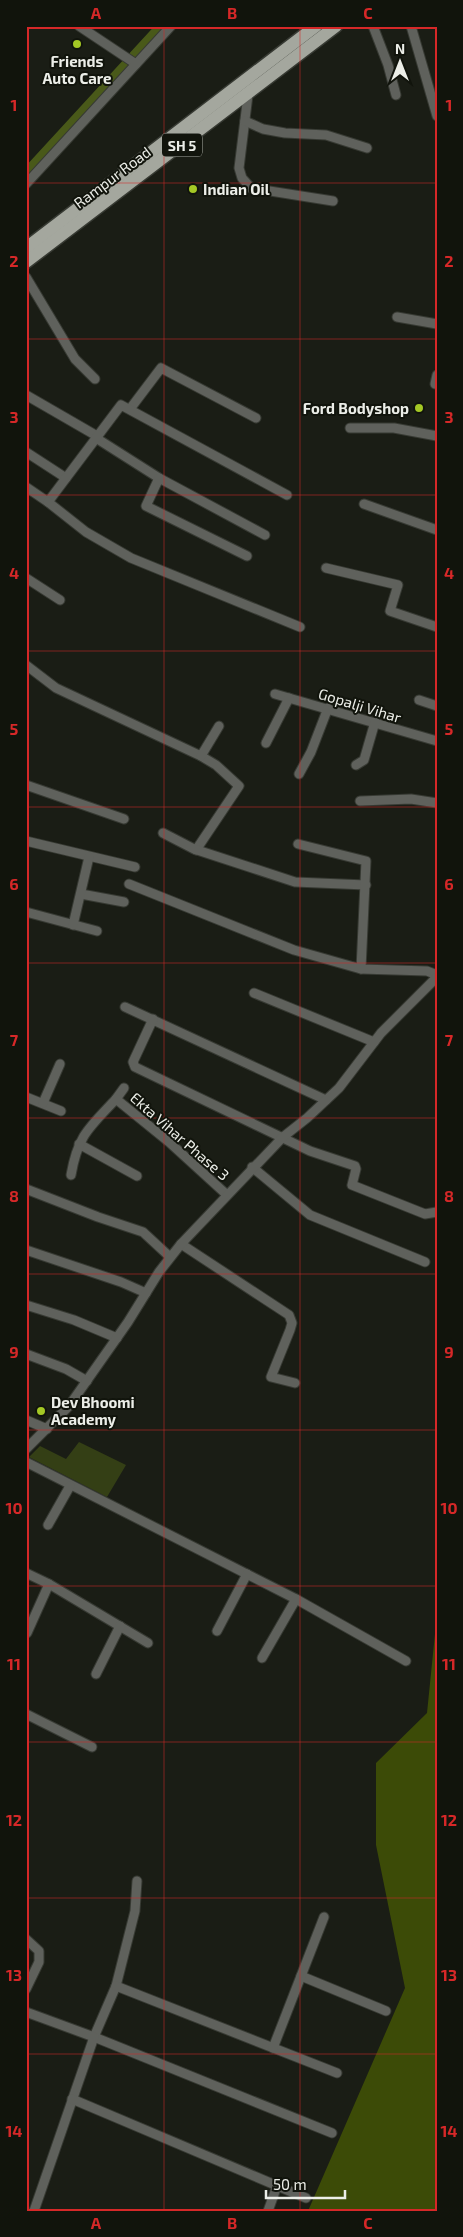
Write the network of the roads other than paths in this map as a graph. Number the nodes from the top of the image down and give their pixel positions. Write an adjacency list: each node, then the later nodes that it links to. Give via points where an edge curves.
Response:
1 (79, 26): 7 (street)
2 (171, 26): 7 (street)
3 (316, 26): 15 (main road)
4 (336, 26): 8 (main road, Rampur Road / SH 5)
5 (373, 26): 9 (street)
6 (411, 26): 10 (street)
7 (132, 62): 13 (street)
8 (248, 95): 11 (street); 16 (main road, Rampur Road / SH 5)
9 (396, 95)
10 (437, 116)
11 (245, 121): 12 (street, via 284,134 326,135); 14 (street, via 239,168 242,178 251,188)
12 (367, 148)
13 (26, 184)
14 (333, 201)
15 (26, 248)
16 (26, 262)
17 (26, 276): 20 (street, via 75,359)
18 (397, 317): 19 (street)
19 (437, 324)
20 (95, 379)
21 (26, 395): 26 (street)
22 (130, 409): 23 (street, via 161,368); 26 (street, via 124,405 119,407); 31 (street)
23 (256, 418)
24 (350, 428): 25 (street, via 394,428)
25 (437, 436)
26 (96, 437): 28 (street); 29 (street)
27 (26, 452): 28 (street)
28 (66, 478): 32 (street)
29 (159, 478): 35 (street); 36 (street, via 146,506)
30 (26, 488): 32 (street)
31 (286, 495)
32 (48, 502): 41 (street, via 86,532 131,558)
33 (364, 504): 34 (street)
34 (437, 530)
35 (265, 535)
36 (247, 556)
37 (326, 568): 40 (street, via 398,585 390,611)
38 (26, 578): 39 (street)
39 (60, 600)
40 (437, 626)
41 (300, 627)
42 (26, 664): 52 (street, via 56,688)
43 (275, 694): 44 (street, Gopalji Vihar)
44 (289, 698): 47 (street, Gopalji Vihar); 51 (street)
45 (419, 700): 46 (street)
46 (437, 706)
47 (328, 708): 48 (street, Gopalji Vihar); 54 (street)
48 (375, 722): 50 (street, Gopalji Vihar); 53 (street, via 364,760)
49 (219, 726): 52 (street)
50 (437, 741)
51 (266, 744)
52 (201, 756): 62 (street, via 216,765 239,787)
53 (356, 765)
54 (299, 774)
55 (26, 785): 58 (street)
56 (360, 801): 57 (street, via 412,799)
57 (437, 803)
58 (124, 819)
59 (163, 833): 62 (street)
60 (26, 841): 63 (street)
61 (298, 844): 66 (street, via 366,861)
62 (196, 850): 66 (street, via 295,882)
63 (89, 857): 64 (street); 67 (street)
64 (135, 867)
65 (129, 884): 72 (street, via 294,950)
66 (366, 885): 72 (street)
67 (81, 894): 68 (street); 70 (street)
68 (124, 902)
69 (26, 912): 70 (street)
70 (73, 924): 71 (street)
71 (97, 931)
72 (361, 969): 73 (street, via 427,971)
73 (437, 976): 77 (street)
74 (254, 993): 77 (street)
75 (125, 1007): 76 (street)
76 (153, 1019): 82 (street); 85 (street, via 133,1062 135,1067)
77 (374, 1042): 82 (street)
78 (60, 1064): 83 (street)
79 (124, 1088): 81 (street)
80 (26, 1096): 83 (street)
81 (116, 1100): 86 (street, Ekta Vihar Phase 3, via 85,1132); 91 (street, Ekta Vihar Phase 3, via 169,1142)
82 (326, 1100): 85 (street)
83 (43, 1103): 84 (street)
84 (61, 1111)
85 (282, 1137): 87 (street); 92 (street, via 310,1151 355,1166 352,1185 426,1214)
86 (79, 1144): 88 (street, Ekta Vihar Phase 3); 89 (street)
87 (252, 1167): 91 (street); 96 (street, via 310,1215)
88 (70, 1176)
89 (137, 1176)
90 (26, 1189): 95 (street, via 143,1232)
91 (226, 1194): 93 (street)
92 (437, 1212)
93 (180, 1244): 95 (street); 102 (street, via 289,1315 292,1322 290,1330 271,1377)
94 (26, 1250): 97 (street)
95 (170, 1257): 97 (street)
96 (425, 1262)
97 (146, 1293): 99 (street)
98 (26, 1305): 99 (street)
99 (117, 1338): 101 (street)
100 (26, 1354): 101 (street)
101 (87, 1381): 104 (street)
102 (295, 1384)
103 (26, 1420): 104 (street)
104 (47, 1429): 105 (street)
105 (26, 1449)
106 (26, 1462): 107 (street)
107 (70, 1486): 108 (street); 110 (street)
108 (48, 1525)
109 (26, 1573): 111 (street)
110 (247, 1574): 112 (street); 114 (street)
111 (49, 1584): 113 (street); 115 (street)
112 (296, 1599): 117 (street); 118 (street)
113 (120, 1626): 116 (street); 119 (street)
114 (217, 1631)
115 (27, 1633)
116 (148, 1643)
117 (262, 1658)
118 (406, 1661)
119 (96, 1674)
120 (26, 1714): 121 (street)
121 (92, 1748)
122 (137, 1881): 126 (street, via 135,1911)
123 (324, 1917): 125 (street)
124 (26, 1939): 127 (street, via 39,1951 39,1962)
125 (302, 1976): 128 (street); 131 (street)
126 (116, 1986): 130 (street); 131 (street)
127 (26, 1989)
128 (386, 2011)
129 (26, 2012): 130 (street)
130 (94, 2038): 133 (street); 134 (street)
131 (273, 2048): 132 (street)
132 (337, 2073)
133 (72, 2099): 135 (street); 137 (street)
134 (332, 2133)
135 (278, 2186): 136 (street); 138 (street)
136 (306, 2198)
137 (34, 2211)
138 (268, 2211)

